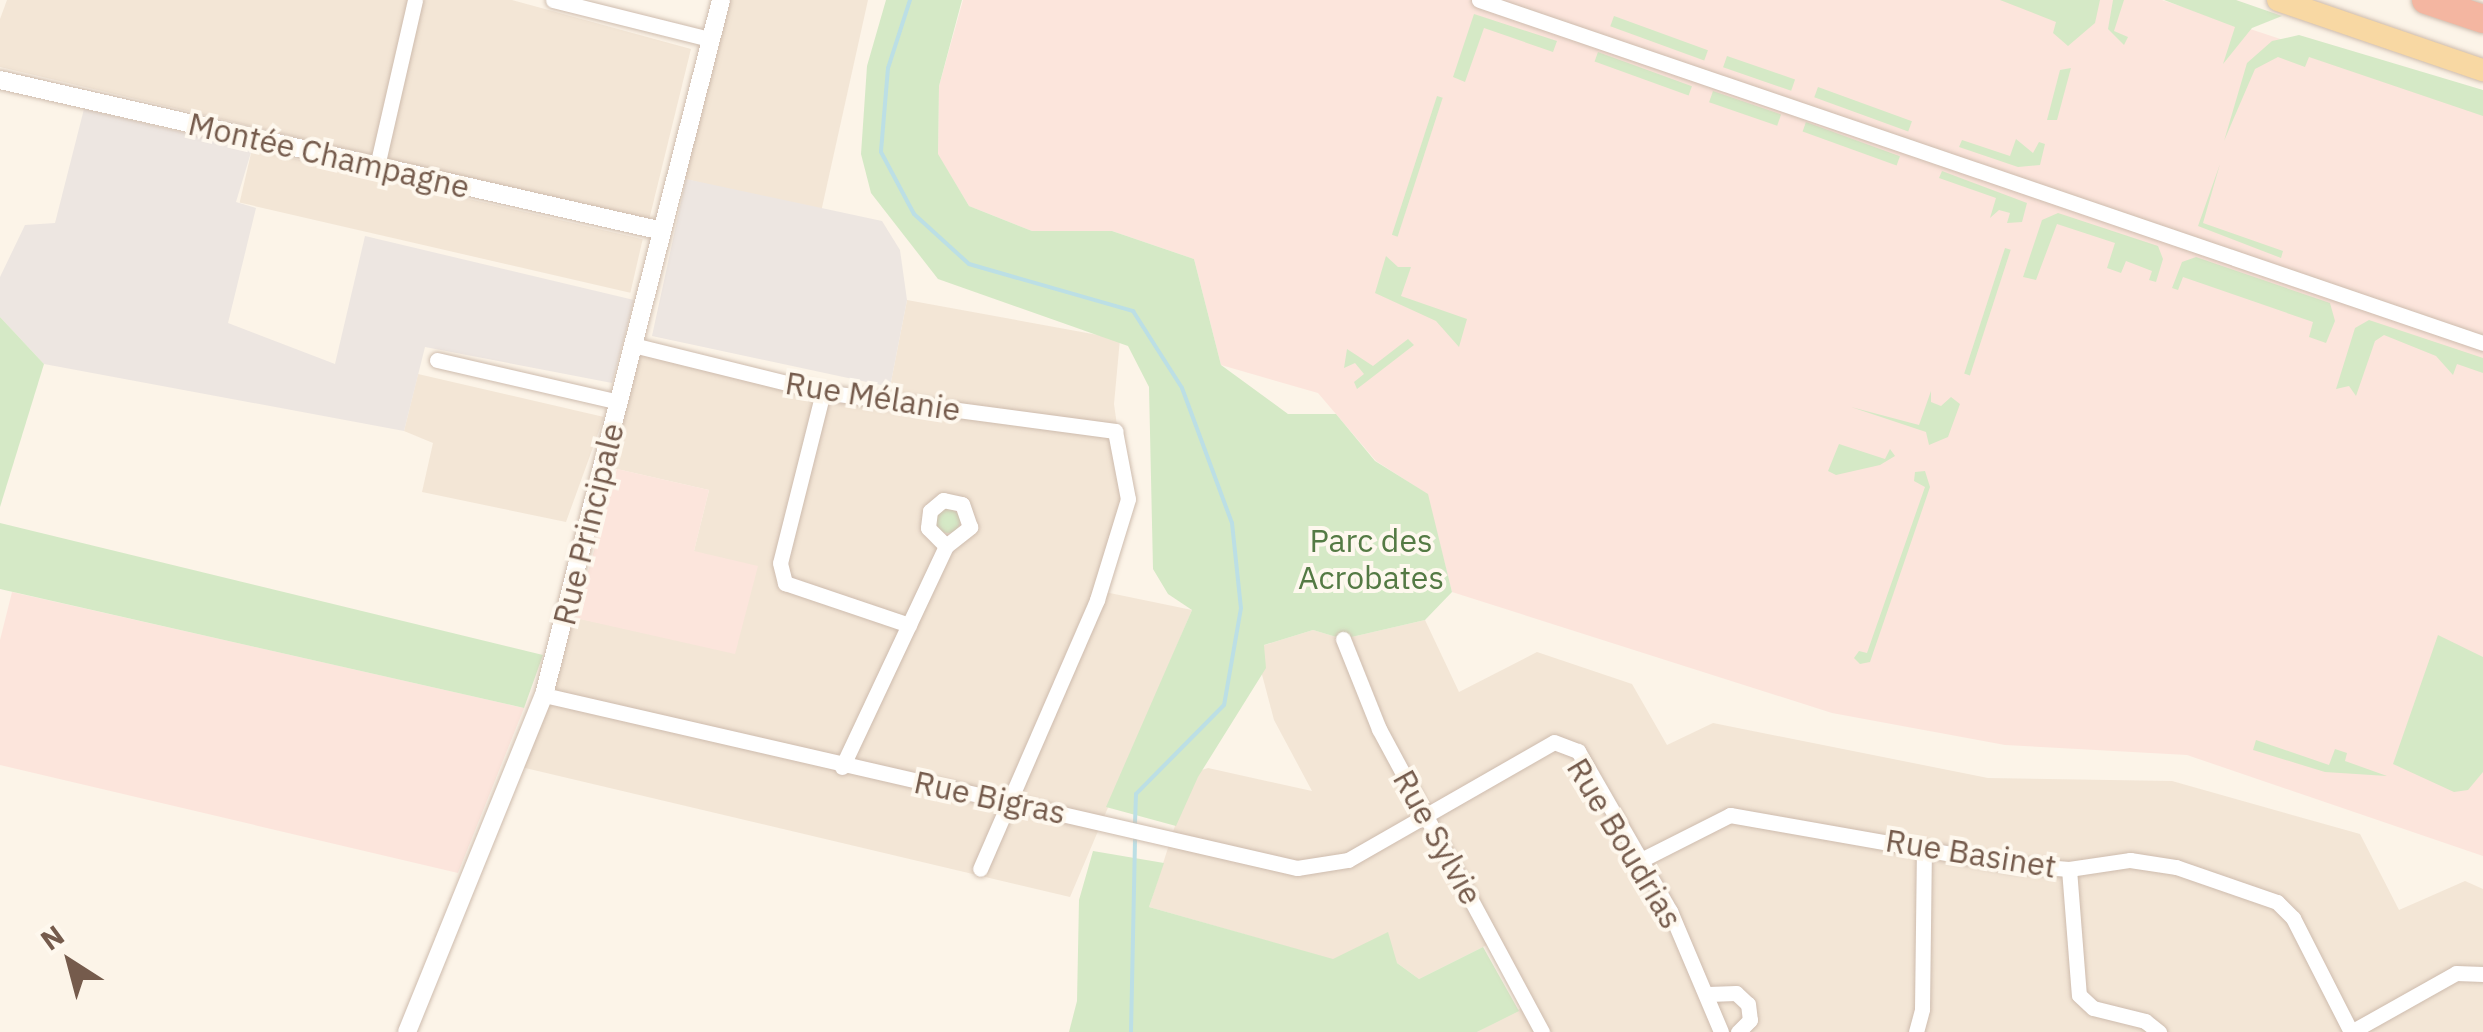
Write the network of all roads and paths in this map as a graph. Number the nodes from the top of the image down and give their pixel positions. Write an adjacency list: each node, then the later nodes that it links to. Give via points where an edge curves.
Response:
1 (414, 0): 11 (street)
2 (553, 0): 8 (street)
3 (720, 0): 8 (street, Rue Principale)
4 (1480, 0): 13 (street)
5 (2278, 0): 9 (main road)
6 (2426, 0): 7 (highway)
7 (2483, 20)
8 (709, 40): 12 (street, Rue Principale)
9 (2483, 70)
10 (0, 80): 11 (street, Montée Champagne)
11 (377, 166): 12 (street, Montée Champagne)
12 (658, 230): 14 (street, Rue Principale)
13 (2483, 343)
14 (634, 345): 16 (street, Rue Mélanie); 17 (street, Rue Principale)
15 (437, 360): 17 (street)
16 (823, 392): 19 (street, via 780,563 785,583); 23 (street, Rue Mélanie, via 1116,430 1128,499 1097,600)
17 (619, 402): 21 (street, Rue Principale)
18 (946, 546): 19 (street)
19 (909, 626): 22 (street)
20 (1343, 639): 24 (street, Rue Sylvie, via 1358,685)
21 (544, 695): 22 (street, Rue Bigras); 31 (street, Rue Principale)
22 (842, 767): 23 (street, Rue Bigras)
23 (1010, 799): 24 (street, Rue Bigras, via 1297,868 1324,868); 27 (street)
24 (1425, 814): 26 (street, Rue Boudrias, via 1554,742 1578,752); 32 (street, Rue Sylvie)
25 (1924, 848): 26 (street, Rue Basinet, via 1730,814); 28 (street, Rue Basinet); 35 (street)
26 (1640, 860): 30 (street, Rue Boudrias)
27 (980, 869)
28 (2069, 869): 36 (street, via 2080,995 2093,1008 2145,1021); 37 (street, Rue Basinet, via 2146,862 2277,902 2293,918)
29 (2483, 974): 37 (street, via 2456,973)
30 (1708, 994): 33 (street, Rue Boudrias); 34 (street, via 1736,993 1748,1004 1750,1020)
31 (407, 1032)
32 (1542, 1032)
33 (1721, 1032)
34 (1738, 1032)
35 (1916, 1032)
36 (2159, 1032)
37 (2351, 1032)

